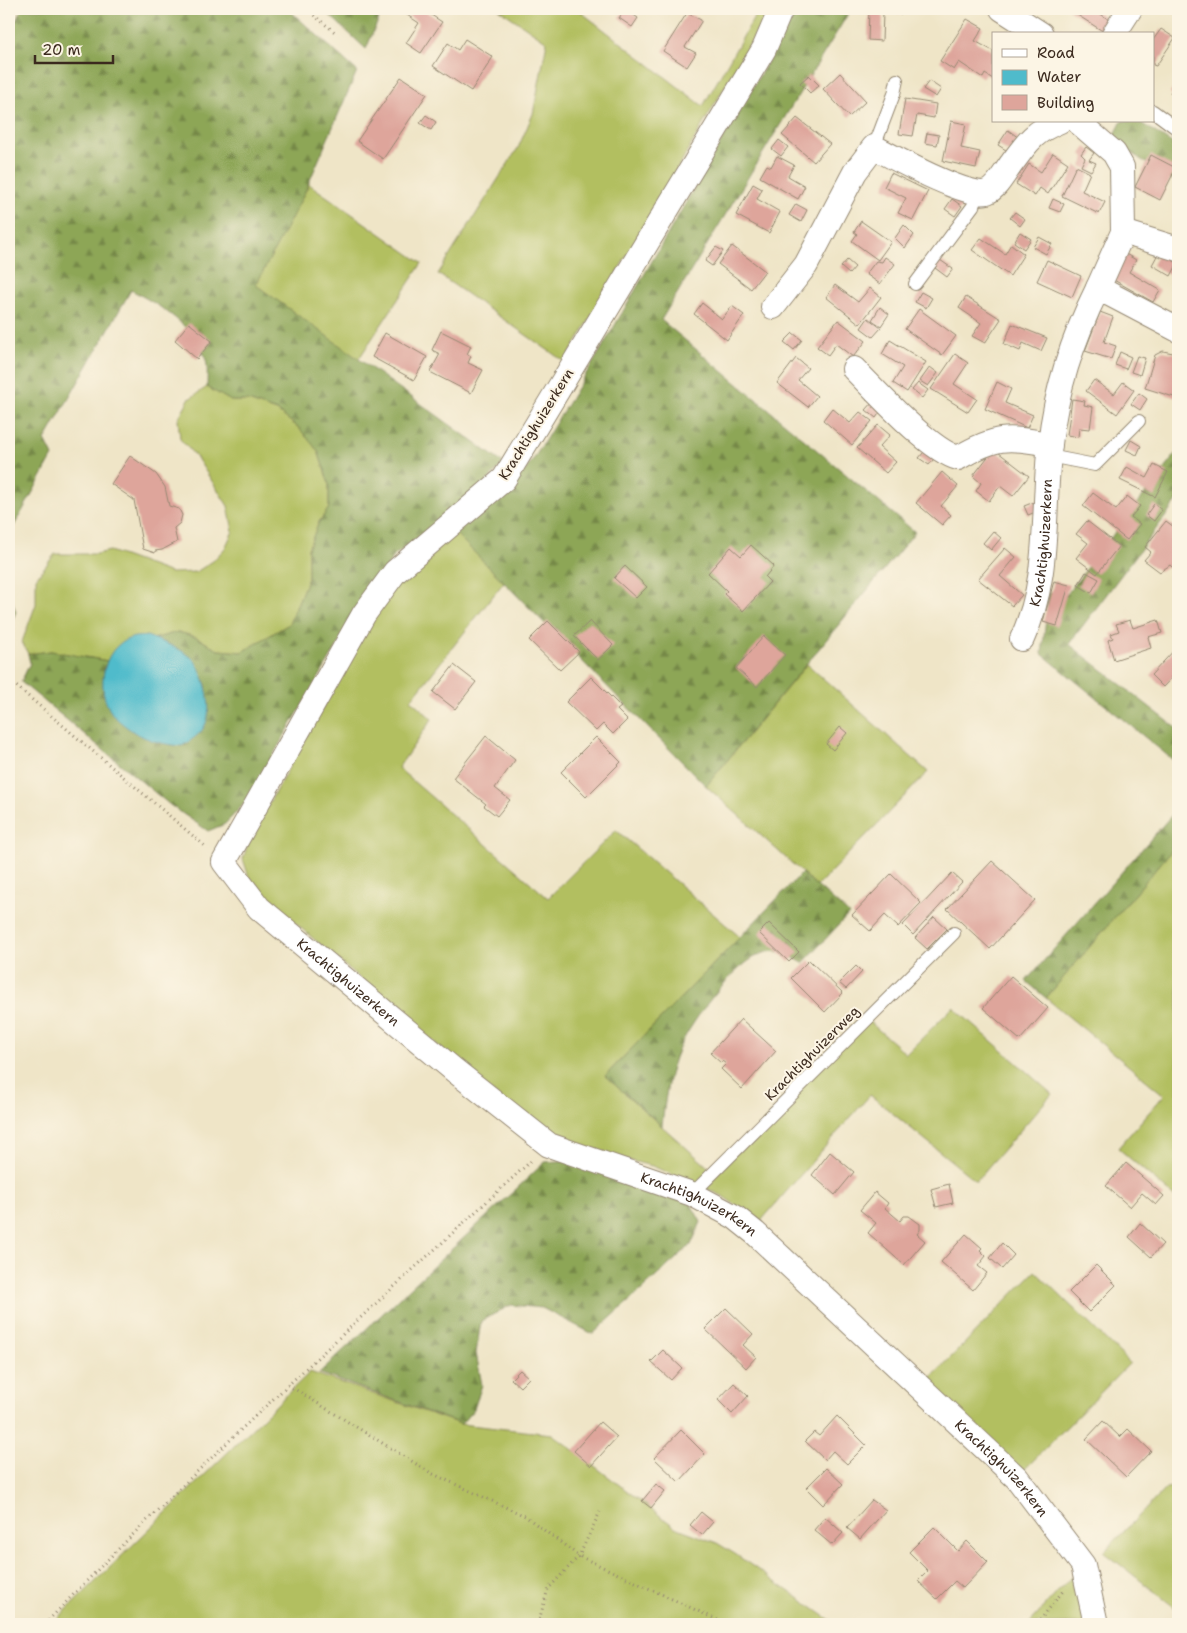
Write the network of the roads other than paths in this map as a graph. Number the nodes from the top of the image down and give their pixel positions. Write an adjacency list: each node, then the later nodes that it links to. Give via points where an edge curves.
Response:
1 (781, 9): 24 (street, Krachtighuizerkern, via 764,49 504,479 395,572 364,614 224,862 258,908 549,1145)
2 (1002, 9): 4 (street)
3 (1130, 9): 5 (street)
4 (1038, 32)
5 (1115, 32)
6 (897, 80): 11 (lane)
7 (1154, 112): 10 (lane)
8 (1057, 122): 12 (street, via 1042,128 1027,143 995,186 988,192)
9 (1078, 122): 13 (street, Krachtighuizerkern, via 1114,153 1122,167)
10 (1176, 128)
11 (874, 147): 12 (street, via 923,173); 17 (street, via 855,172 806,265)
12 (977, 194): 15 (lane, via 973,206)
13 (1123, 232): 14 (street); 16 (street, Krachtighuizerkern)
14 (1178, 249)
15 (915, 284)
16 (1098, 288): 18 (street); 21 (street, Krachtighuizerkern, via 1068,359)
17 (773, 307)
18 (1178, 330)
19 (854, 369): 21 (street, via 896,412 946,454 958,458 982,443 1009,437)
20 (1139, 421): 21 (lane, via 1095,465)
21 (1049, 450): 22 (street, Krachtighuizerkern, via 1043,555 1036,606)
22 (1022, 639)
23 (954, 934): 24 (lane, Krachtighuizerweg)
24 (692, 1194): 25 (street, Krachtighuizerkern, via 734,1217 755,1233 1017,1478 1083,1565)
25 (1096, 1624)

